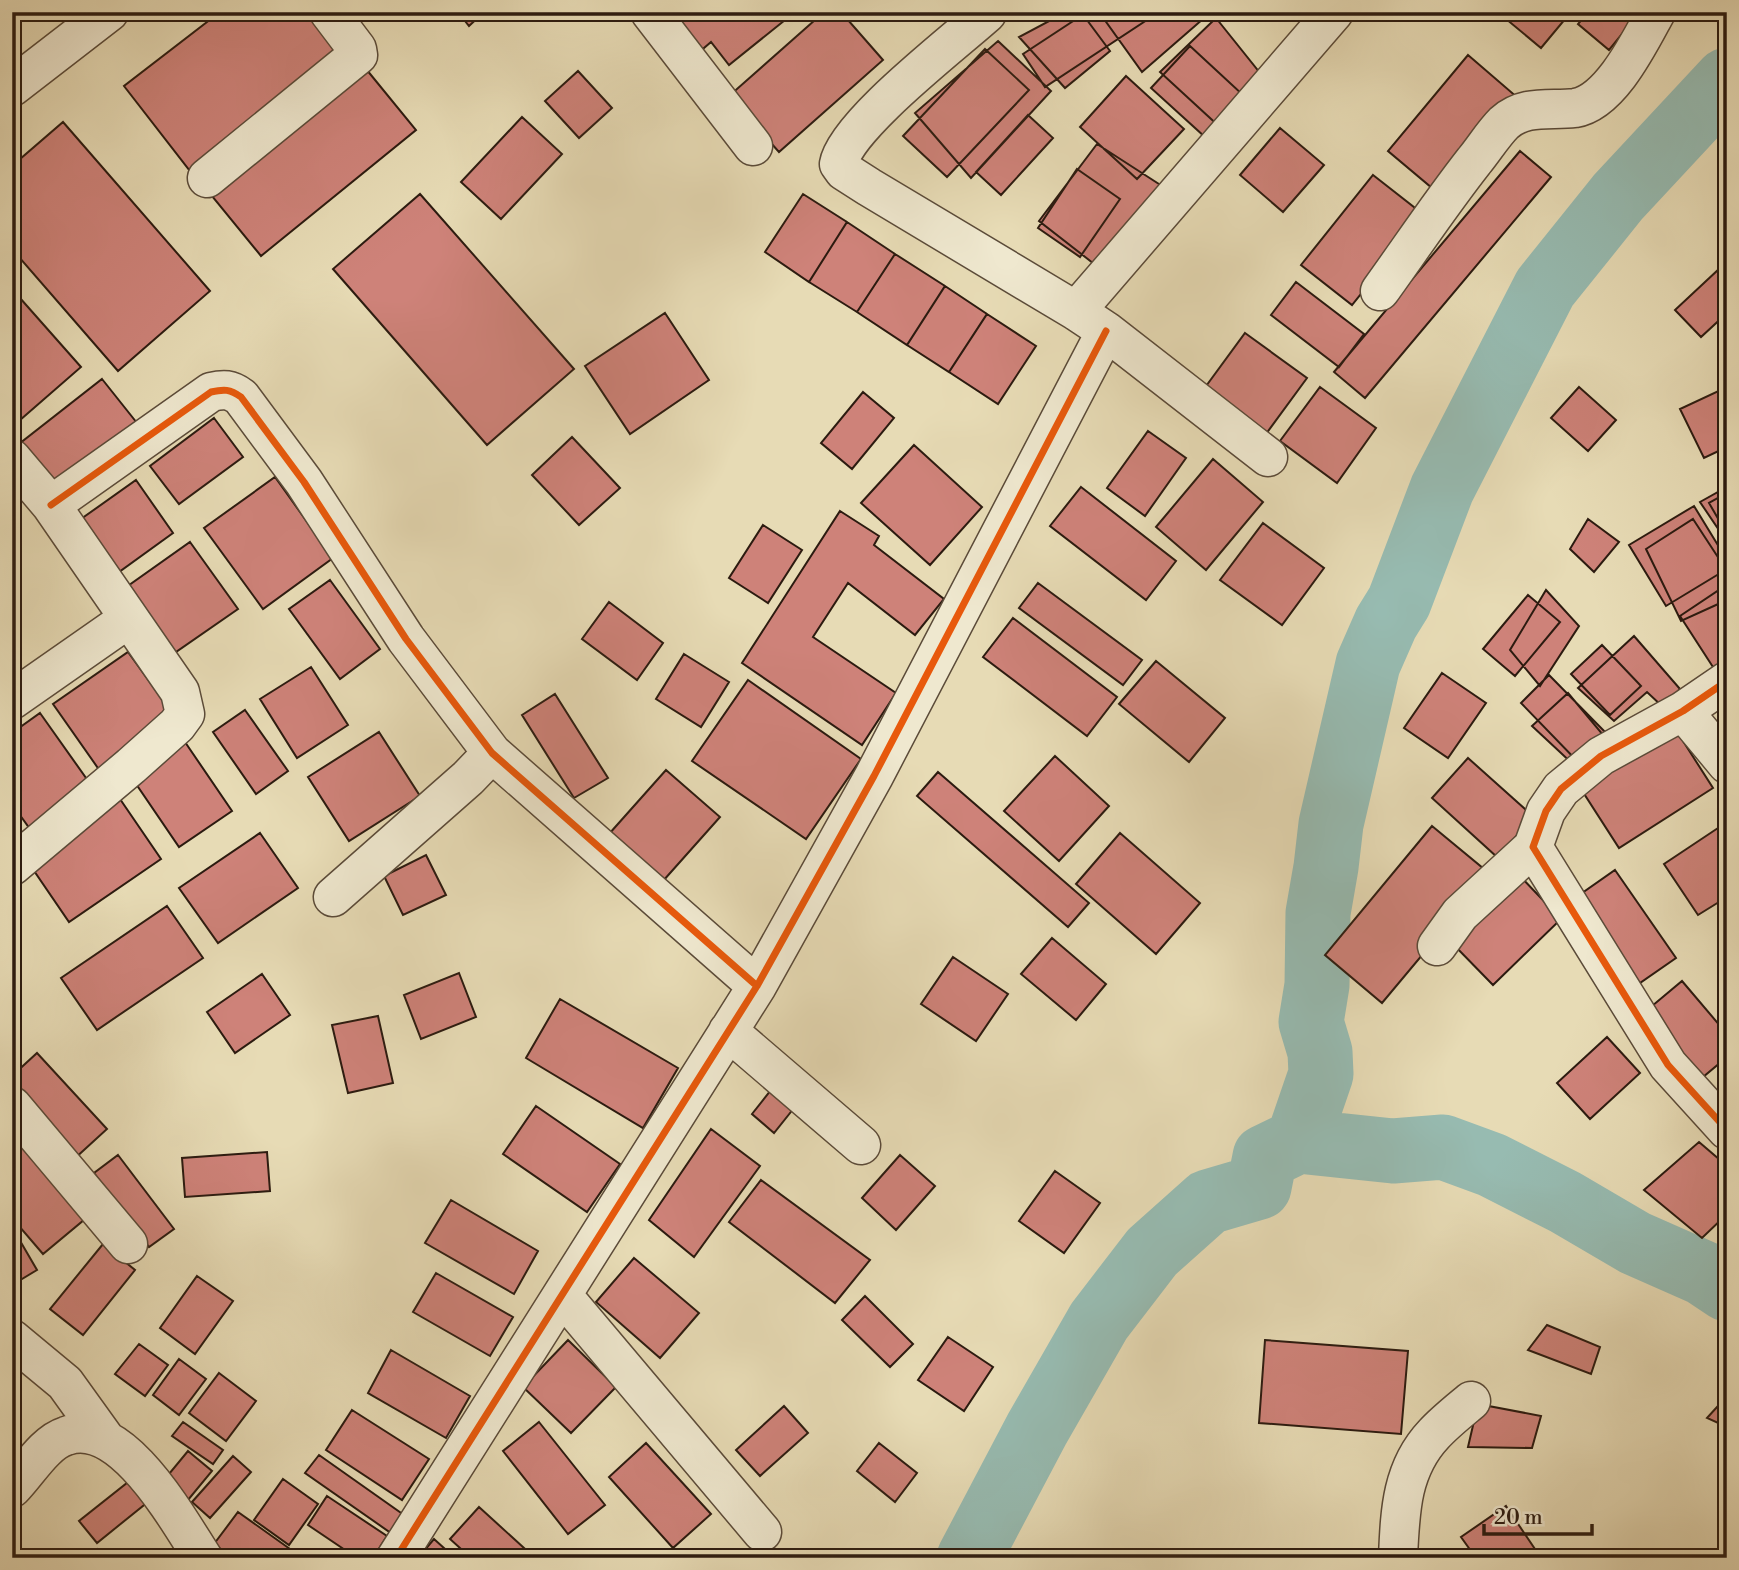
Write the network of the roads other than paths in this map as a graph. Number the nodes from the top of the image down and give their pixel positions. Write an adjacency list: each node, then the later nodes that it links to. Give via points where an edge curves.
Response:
1 (109, 12): 7 (street)
2 (329, 12): 9 (street, via 358,55)
3 (650, 12): 8 (street)
4 (1334, 12): 11 (street)
5 (1656, 12): 10 (street, via 1634,53 1592,102 1578,108 1536,108 1505,123)
6 (987, 13): 11 (street, via 878,109 847,145 839,164 869,187)
7 (12, 87)
8 (753, 146)
9 (207, 178)
10 (1380, 291)
11 (1091, 321): 12 (street); 25 (street, via 874,776)
12 (1268, 457)
13 (12, 459): 14 (street)
14 (51, 505): 15 (street); 19 (street, via 211,392 233,391 304,482 406,639)
15 (128, 619): 17 (street); 22 (street, via 180,692 183,719)
16 (1727, 681): 18 (street)
17 (12, 700)
18 (1683, 711): 20 (street); 21 (street, via 1601,756 1561,789 1546,811)
19 (492, 753): 23 (street); 25 (street)
20 (1727, 764)
21 (1533, 847): 24 (street, via 1460,914); 28 (street, via 1668,1065)
22 (12, 866)
23 (333, 897)
24 (1437, 946)
25 (757, 986): 26 (street)
26 (728, 1031): 29 (street); 31 (street)
27 (12, 1106): 30 (street)
28 (1727, 1130)
29 (861, 1145)
30 (128, 1244)
31 (562, 1296): 36 (street); 38 (street)
32 (12, 1339): 34 (street, via 65,1383)
33 (1471, 1401): 39 (street, via 1433,1434 1409,1470 1399,1515)
34 (106, 1440): 35 (street, via 83,1433 67,1435 52,1443); 37 (street, via 143,1470)
35 (12, 1488)
36 (762, 1532)
37 (203, 1558)
38 (396, 1558)
39 (1398, 1558)

